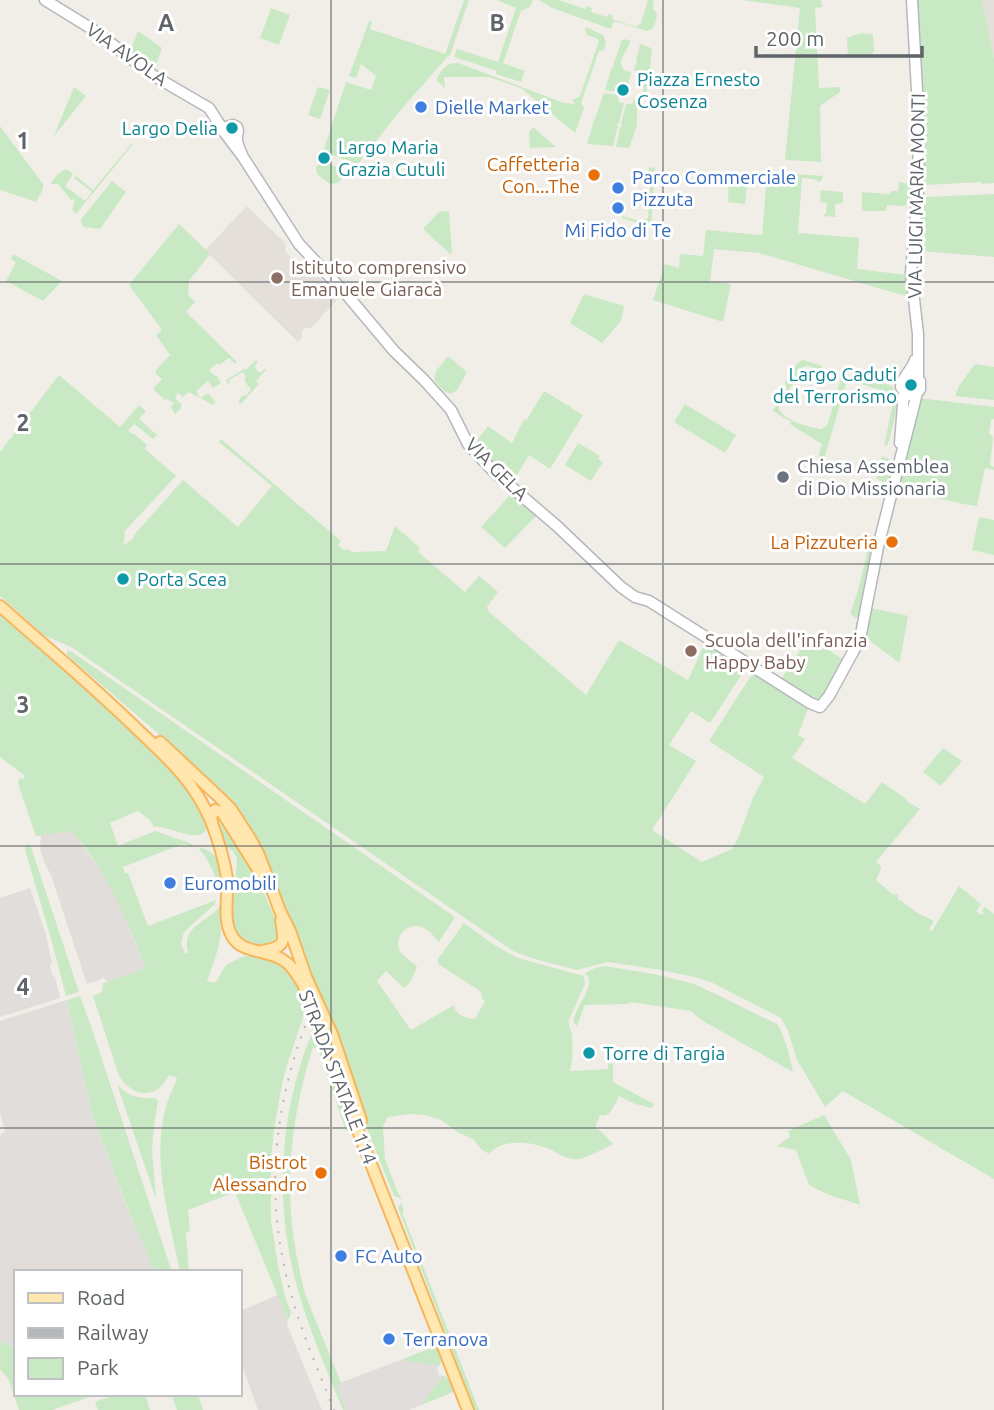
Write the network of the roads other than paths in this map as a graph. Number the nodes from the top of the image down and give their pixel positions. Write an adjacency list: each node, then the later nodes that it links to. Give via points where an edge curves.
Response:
1 (45, 0): 3 (street, VIA AVOLA, via 154,76)
2 (912, 0): 5 (street, VIA LUIGI MARIA MONTI, via 919,137 911,273)
3 (211, 109): 4 (street, VIA GELA); 4 (street, VIA AVOLA, via 233,125 226,127)
4 (229, 135): 10 (street, VIA GELA, via 299,243 451,410 468,444 495,472 621,587 820,707 860,639)
5 (918, 349): 6 (street); 7 (street, VIA LUIGI MARIA MONTI)
6 (906, 377): 7 (street); 8 (street, via 901,384)
7 (918, 379): 9 (street)
8 (904, 392): 9 (street); 10 (street)
9 (916, 393): 10 (street)
10 (898, 463)
11 (0, 600): 14 (main road, STRADA STATALE 114, via 231,809 259,855)
12 (0, 606): 13 (main road, STRADA STATALE 114, via 183,774)
13 (212, 824): 14 (main road, via 212,813 222,812); 16 (main road, STRADA STATALE 114, via 227,877 229,931 241,946)
14 (271, 890): 15 (main road, STRADA STATALE 114)
15 (280, 911): 16 (main road, via 283,942 278,948); 17 (main road, STRADA STATALE 114, via 332,1034 366,1137)
16 (262, 951): 17 (main road, STRADA STATALE 114, via 286,962 303,984)
17 (470, 1410)

